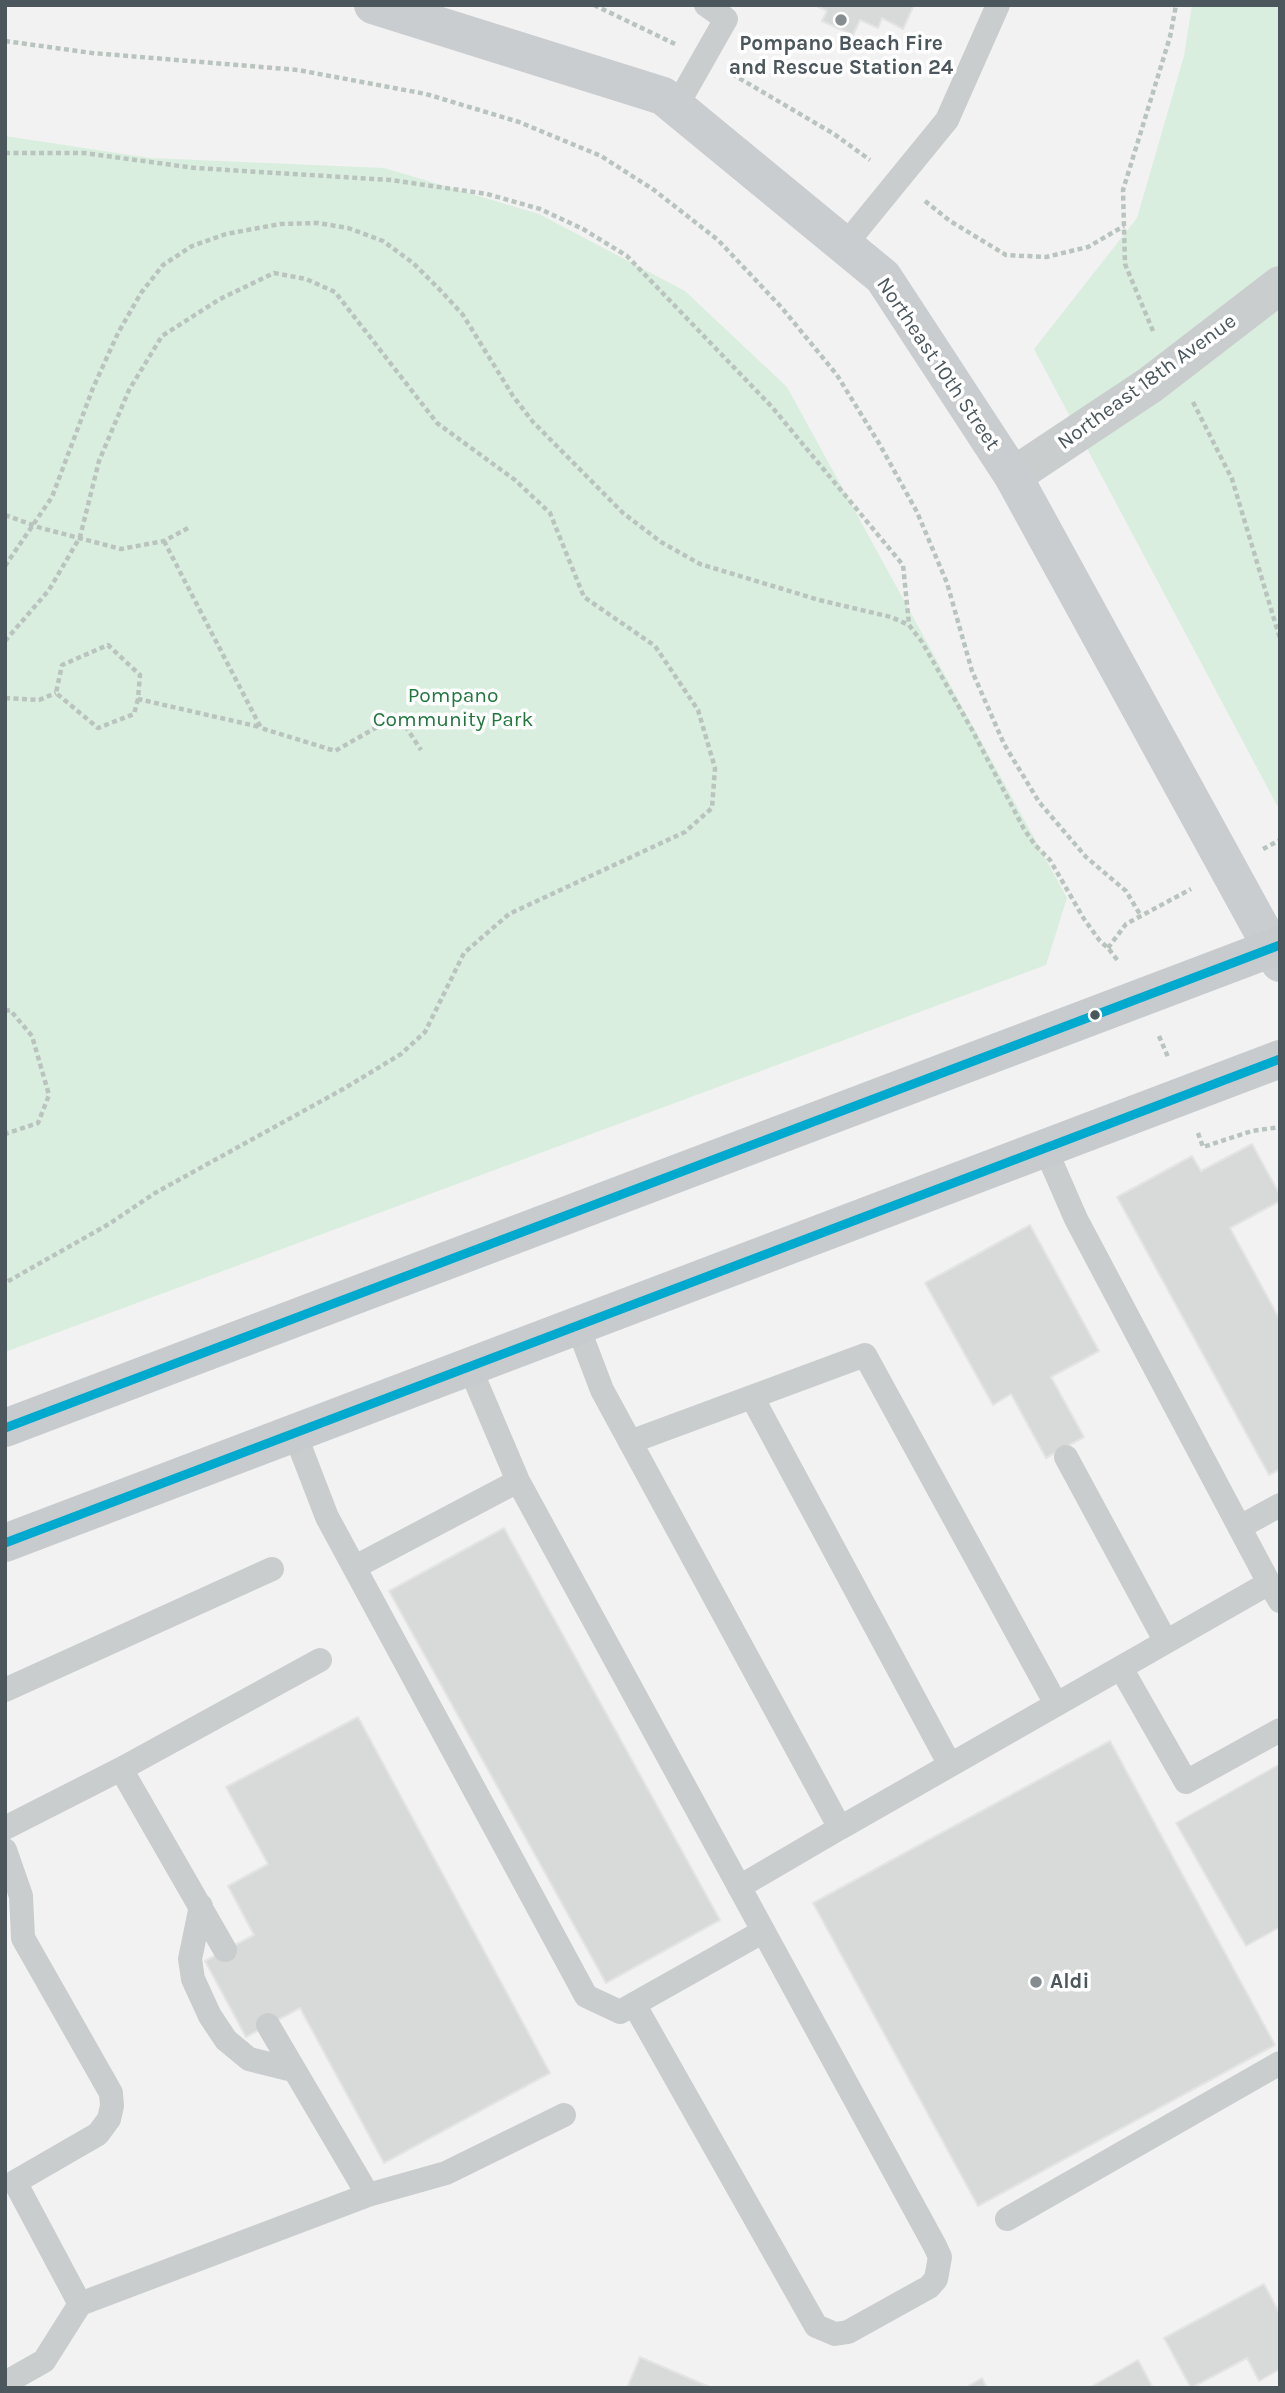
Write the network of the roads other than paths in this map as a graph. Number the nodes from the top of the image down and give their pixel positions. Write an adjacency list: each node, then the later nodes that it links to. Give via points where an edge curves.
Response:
1 (373, 5): 4 (street, Northeast 10th Street, via 663,96)
2 (706, 5): 4 (lane, via 726,19)
3 (998, 5): 5 (lane, via 947,120)
4 (676, 107): 5 (street, Northeast 10th Street)
5 (845, 245): 7 (street, Northeast 10th Street, via 883,277)
6 (1280, 285): 7 (street, Northeast 18th Avenue, via 1150,385)
7 (1013, 476): 8 (street, Northeast 10th Street)
8 (1277, 952): 14 (main road)
9 (1280, 1059): 10 (main road)
10 (1045, 1148): 11 (main road); 20 (lane, via 1076,1219)
11 (578, 1327): 12 (main road); 16 (lane, via 602,1390)
12 (470, 1368): 15 (main road); 18 (lane)
13 (751, 1397): 16 (lane); 29 (lane, via 865,1355); 31 (lane)
14 (5, 1428)
15 (295, 1434): 21 (main road); 22 (lane, via 327,1517)
16 (631, 1442): 34 (lane)
17 (1066, 1457): 25 (lane)
18 (518, 1481): 22 (lane); 36 (lane)
19 (1280, 1505): 20 (lane)
20 (1240, 1527): 24 (lane)
21 (5, 1543)
22 (355, 1567): 41 (lane, via 586,1996 620,2012)
23 (272, 1569): 28 (lane)
24 (1275, 1592): 25 (lane)
25 (1166, 1642): 27 (lane)
26 (320, 1660): 32 (lane)
27 (1121, 1668): 29 (lane); 30 (lane, via 1186,1782)
28 (5, 1690)
29 (1056, 1704): 31 (lane)
30 (1280, 1730)
31 (950, 1765): 34 (lane)
32 (121, 1769): 33 (lane); 37 (lane)
33 (5, 1828)
34 (840, 1828): 36 (lane)
35 (5, 1850): 39 (lane, via 21,1896)
36 (739, 1888): 38 (lane)
37 (201, 1906): 40 (lane); 44 (lane, via 190,1959 193,1979 210,2016 226,2040 249,2059)
38 (762, 1932): 41 (lane); 41 (lane, via 935,2246 940,2257 936,2280 929,2287 848,2332 835,2334 816,2326)
39 (14, 1943): 46 (lane, via 111,2093 112,2106 98,2134)
40 (225, 1950)
41 (634, 2004)
42 (268, 2025): 44 (lane)
43 (1280, 2063): 48 (lane)
44 (293, 2070): 47 (lane)
45 (564, 2115): 47 (lane, via 446,2173)
46 (10, 2174): 49 (lane)
47 (368, 2195): 49 (lane)
48 (1007, 2219)
49 (80, 2304): 50 (lane, via 44,2361)
50 (5, 2383)

